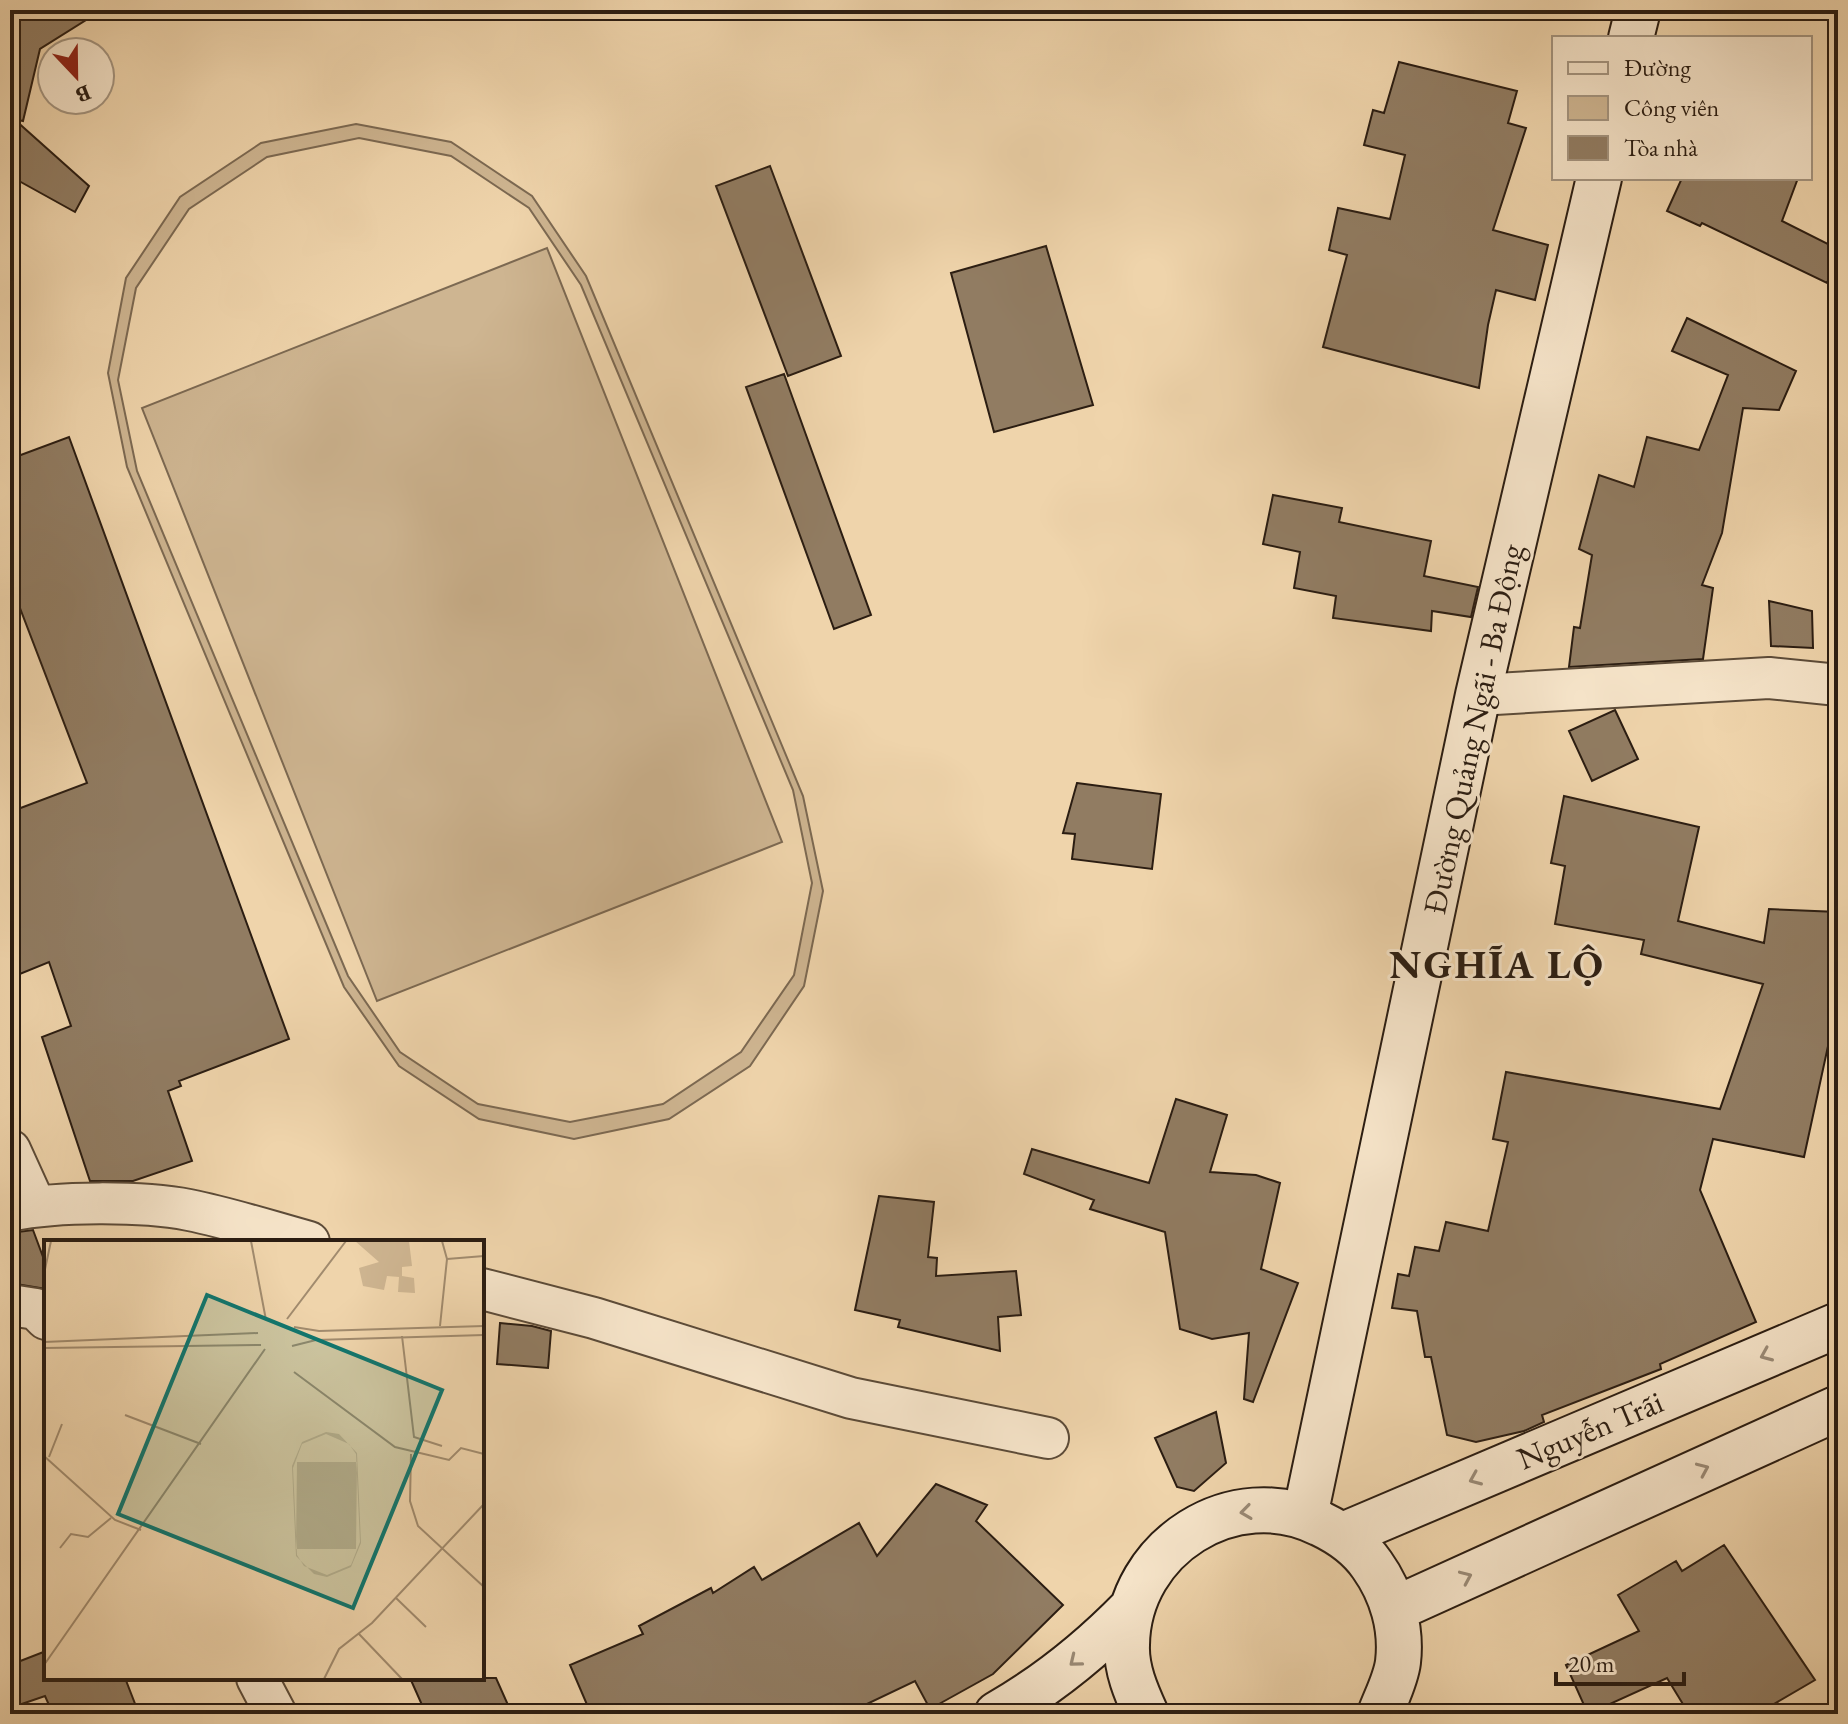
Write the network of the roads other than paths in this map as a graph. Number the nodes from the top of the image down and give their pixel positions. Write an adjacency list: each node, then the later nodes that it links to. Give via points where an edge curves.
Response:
1 (1638, 10): 2 (main road)
2 (1632, 36)
3 (1599, 180): 5 (main road, Đường Quảng Ngãi - Ba Động)
4 (1838, 685): 5 (street, via 1769,678)
5 (1478, 695): 15 (main road, Đường Quảng Ngãi - Ba Động)
6 (10, 1150): 7 (street)
7 (22, 1208): 8 (street, via 156,1205)
8 (302, 1240)
9 (484, 1290): 14 (street, via 851,1398)
10 (10, 1305): 11 (street, via 36,1309)
11 (44, 1317)
12 (1838, 1325): 15 (main road, Nguyễn Trãi, one-way to 15)
13 (1838, 1408): 17 (main road, one-way to 13)
14 (1048, 1438)
15 (1324, 1526): 16 (main road, one-way to 16, via 1281,1511 1257,1510 1210,1520 1170,1546 1153,1565); 17 (main road, via 1366,1555)
16 (1132, 1608): 20 (main road, one-way to 20, via 1068,1667); 21 (main road, via 1126,1645 1132,1683)
17 (1395, 1609): 22 (main road, via 1398,1664)
18 (258, 1680): 19 (street)
19 (276, 1714)
20 (997, 1714)
21 (1146, 1714)
22 (1380, 1714)

